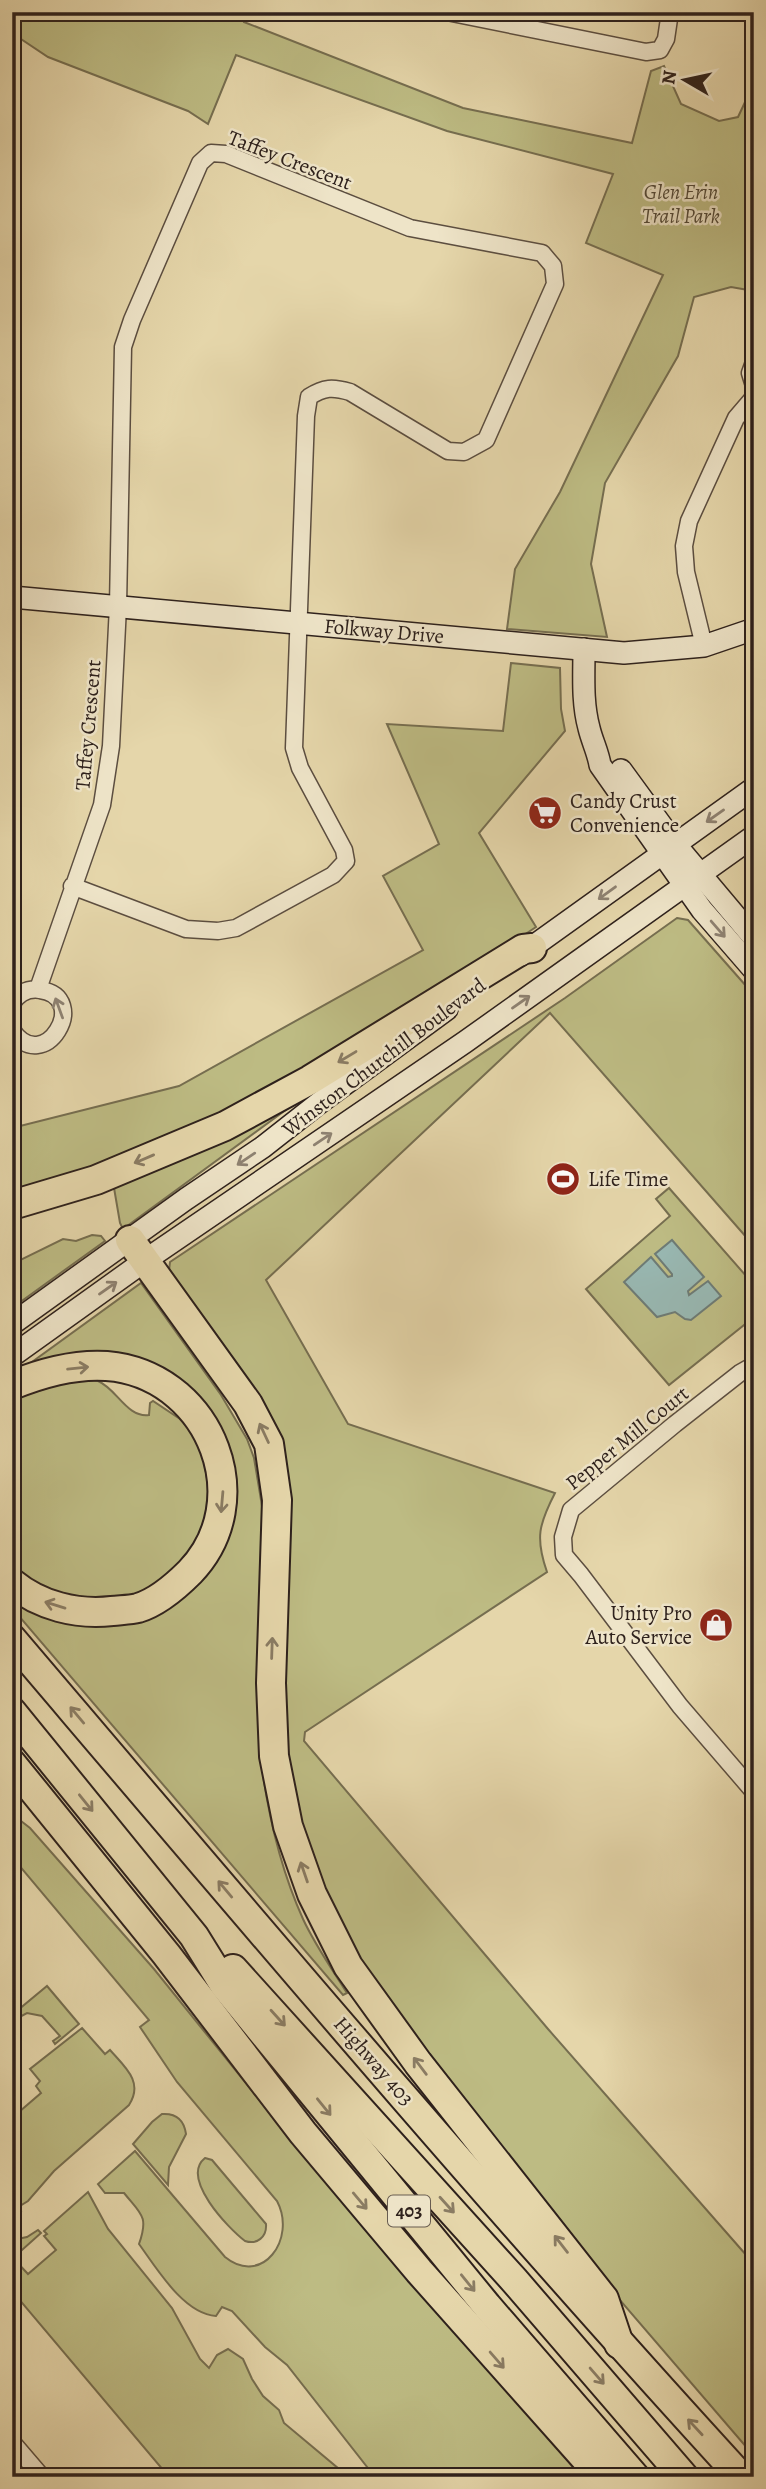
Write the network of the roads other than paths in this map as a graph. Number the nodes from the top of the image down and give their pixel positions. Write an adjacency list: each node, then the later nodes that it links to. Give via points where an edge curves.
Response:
1 (447, 12): 2 (street, via 646,52 660,50)
2 (670, 12)
3 (754, 362): 4 (street, via 750,373)
4 (754, 386)
5 (754, 397): 10 (street, via 736,418 689,520 685,572)
6 (12, 597): 7 (main road, Folkway Drive)
7 (118, 606): 8 (main road, Folkway Drive); 8 (street, Taffey Crescent, via 123,346 200,163 211,153 226,154 399,224 542,253 553,266 555,284 486,440 464,452 449,451 350,392 335,387 320,389 309,397); 16 (street, Taffey Crescent, via 111,746 102,806)
8 (299, 623): 11 (main road, Folkway Drive); 16 (street, via 293,747 346,861 333,875 236,928 218,931 186,929)
9 (754, 629): 10 (main road, Folkway Drive)
10 (704, 646): 11 (main road, Folkway Drive, via 624,653)
11 (584, 649): 14 (main road, via 584,701 600,765)
12 (754, 788): 14 (main road, Winston Churchill Boulevard, one-way to 14)
13 (754, 836): 15 (main road, Winston Churchill Boulevard)
14 (669, 849): 15 (main road); 18 (main road, Winston Churchill Boulevard, one-way to 18)
15 (692, 880): 17 (main road); 19 (main road, one-way to 19, via 702,910); 24 (main road, Winston Churchill Boulevard, one-way to 15, via 433,1064)
16 (72, 886): 20 (street, Taffey Crescent)
17 (754, 938)
18 (532, 948): 23 (highway, one-way to 23, via 523,949 225,1126 96,1180); 24 (main road, Winston Churchill Boulevard, one-way to 24, via 186,1199)
19 (754, 970)
20 (38, 989): 21 (street, via 20,994); 22 (street, one-way to 20, via 22,1040 39,1044 48,1042 60,1029 60,1003)
21 (12, 1003)
22 (12, 1030)
23 (12, 1205)
24 (138, 1250): 25 (main road, Winston Churchill Boulevard); 26 (main road, Winston Churchill Boulevard, one-way to 24); 37 (highway, one-way to 24, via 604,2300 410,2052 348,1966 312,1895 288,1826 274,1756 271,1683 277,1500 270,1444 248,1404)
25 (12, 1324)
26 (12, 1356)
27 (754, 1365): 34 (street, Pepper Mill Court, via 571,1510 563,1537 564,1555 680,1706)
28 (12, 1385): 29 (highway, one-way to 29, via 86,1366 118,1368 155,1380 180,1396 201,1420 217,1453 223,1485 220,1524 203,1559 174,1588 139,1608 93,1613 51,1606)
29 (12, 1583)
30 (12, 1639): 37 (highway, Highway 403, one-way to 30)
31 (12, 1712): 35 (highway, 403, one-way to 35)
32 (12, 1764): 36 (highway)
33 (12, 1791): 36 (highway, via 107,1900)
34 (754, 1792)
35 (194, 1936): 41 (highway, 403, one-way to 41, via 225,1986 486,2306); 42 (highway, one-way to 42, via 238,1973)
36 (166, 1954): 40 (highway, one-way to 40, via 303,2133 419,2272)
37 (620, 2344): 43 (highway, Highway 403, one-way to 37)
38 (12, 2442): 39 (street)
39 (41, 2477)
40 (602, 2477)
41 (635, 2477)
42 (684, 2477)
43 (741, 2477)

